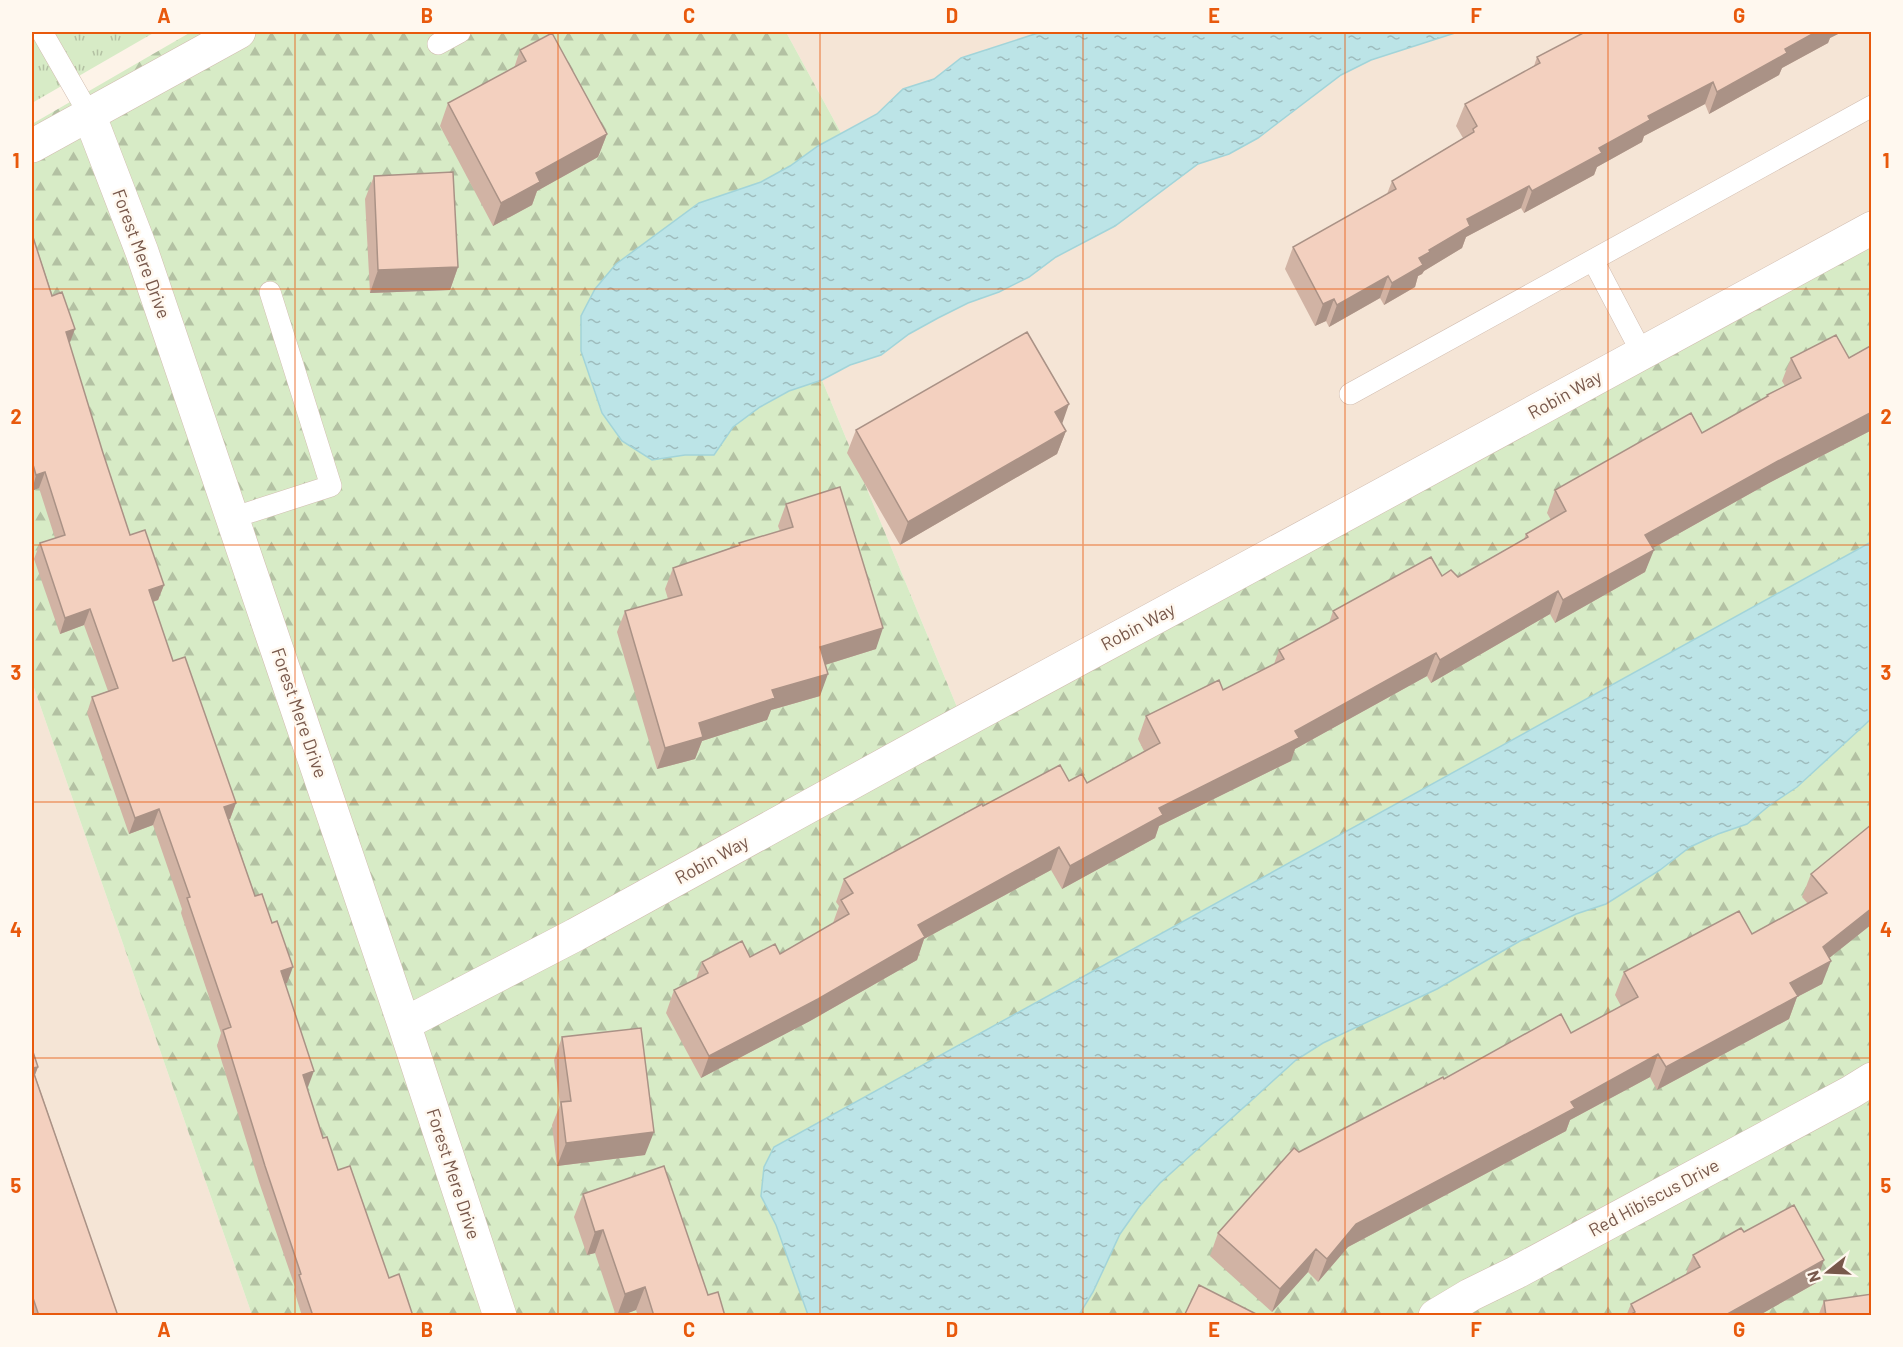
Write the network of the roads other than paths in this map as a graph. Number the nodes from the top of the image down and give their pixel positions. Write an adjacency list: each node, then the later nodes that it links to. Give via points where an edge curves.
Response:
1 (42, 32): 6 (lane)
2 (239, 32): 6 (street)
3 (460, 32): 4 (lane)
4 (438, 44)
5 (1872, 106): 9 (lane)
6 (89, 114): 7 (street); 13 (street, Forest Mere Drive, via 142,252)
7 (32, 146)
8 (1872, 228): 11 (street, Robin Way)
9 (1593, 260): 11 (lane); 12 (lane)
10 (270, 292): 13 (lane, via 331,486)
11 (1642, 353): 14 (street, Robin Way, via 575,935)
12 (1350, 394)
13 (232, 518): 14 (street, Forest Mere Drive)
14 (404, 1024): 16 (street, Forest Mere Drive)
15 (1872, 1079): 17 (street, Red Hibiscus Drive)
16 (500, 1316)
17 (1435, 1316)

